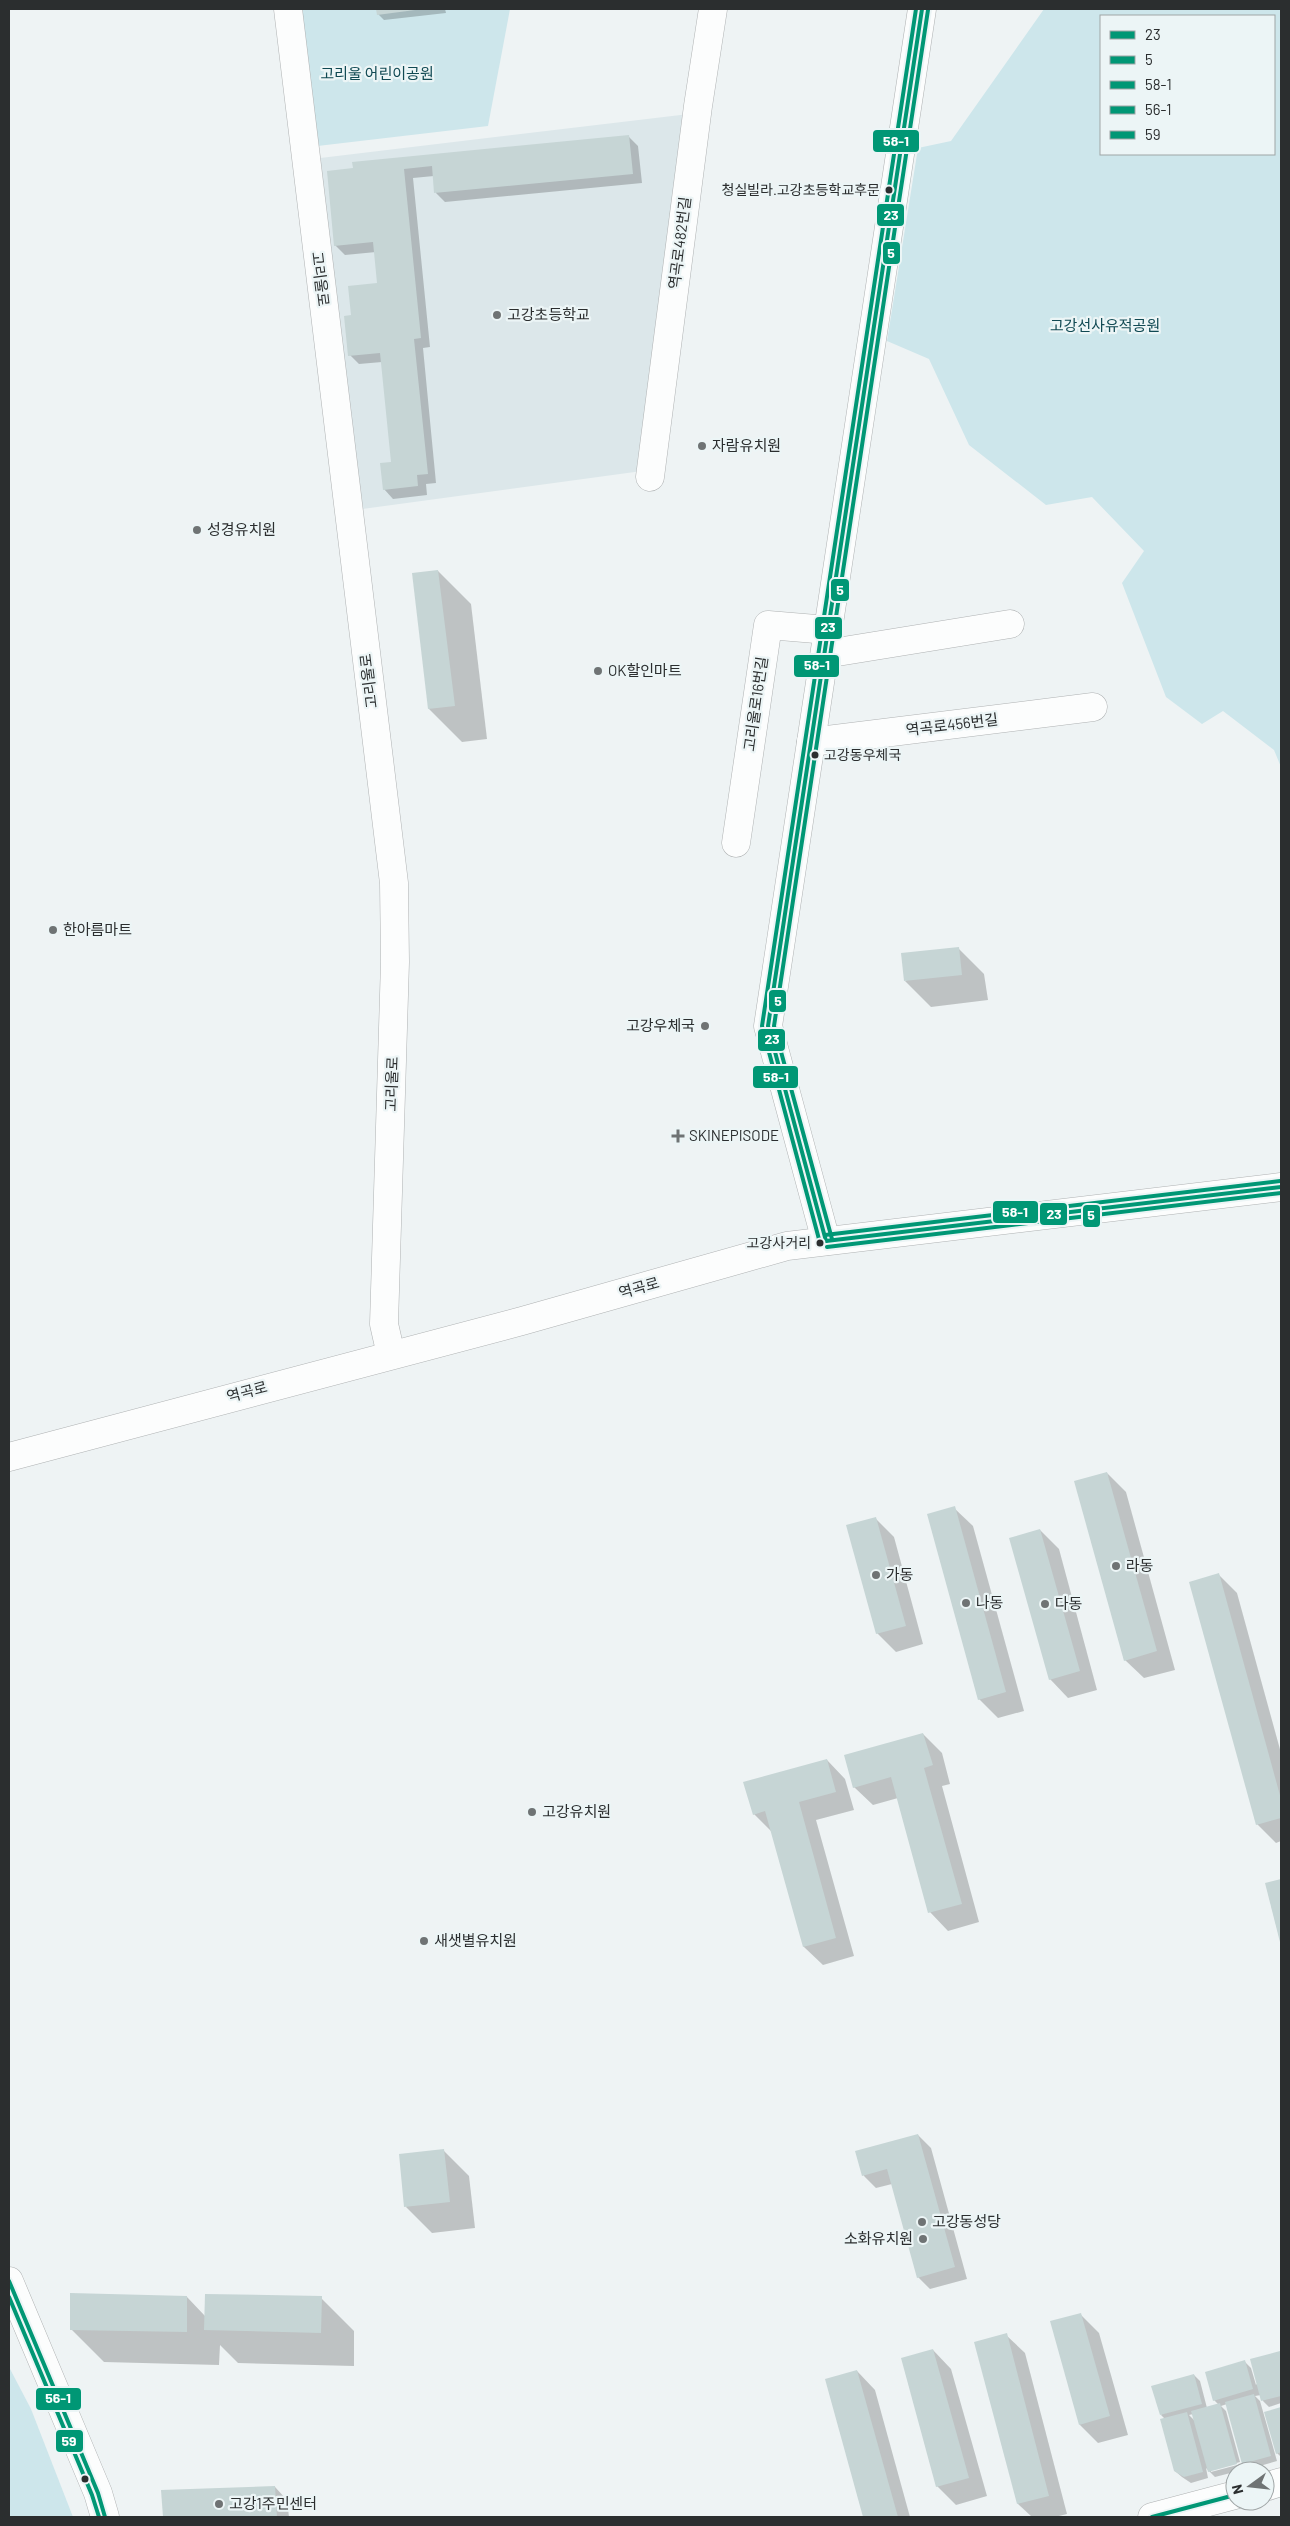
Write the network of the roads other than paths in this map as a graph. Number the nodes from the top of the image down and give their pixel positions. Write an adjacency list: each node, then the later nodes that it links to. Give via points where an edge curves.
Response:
1 (288, 9): 12 (street, 고리울로, via 394,883 395,962 384,1324)
2 (713, 9): 4 (street, 역곡로482번길)
3 (922, 9): 6 (street)
4 (650, 477)
5 (1010, 624): 6 (street)
6 (826, 642): 8 (street); 9 (street, 고리울로16번길, via 768,625)
7 (1093, 707): 8 (street, 역곡로456번길)
8 (811, 742): 11 (street, via 768,1026)
9 (736, 843)
10 (1281, 1187): 11 (street, 역곡로)
11 (826, 1241): 12 (street, 역곡로, via 787,1246)
12 (391, 1355): 13 (street, 역곡로)
13 (9, 1456)
14 (9, 2281): 17 (street, via 98,2493)
15 (1225, 2498): 16 (street)
16 (1165, 2516)
17 (105, 2517)

